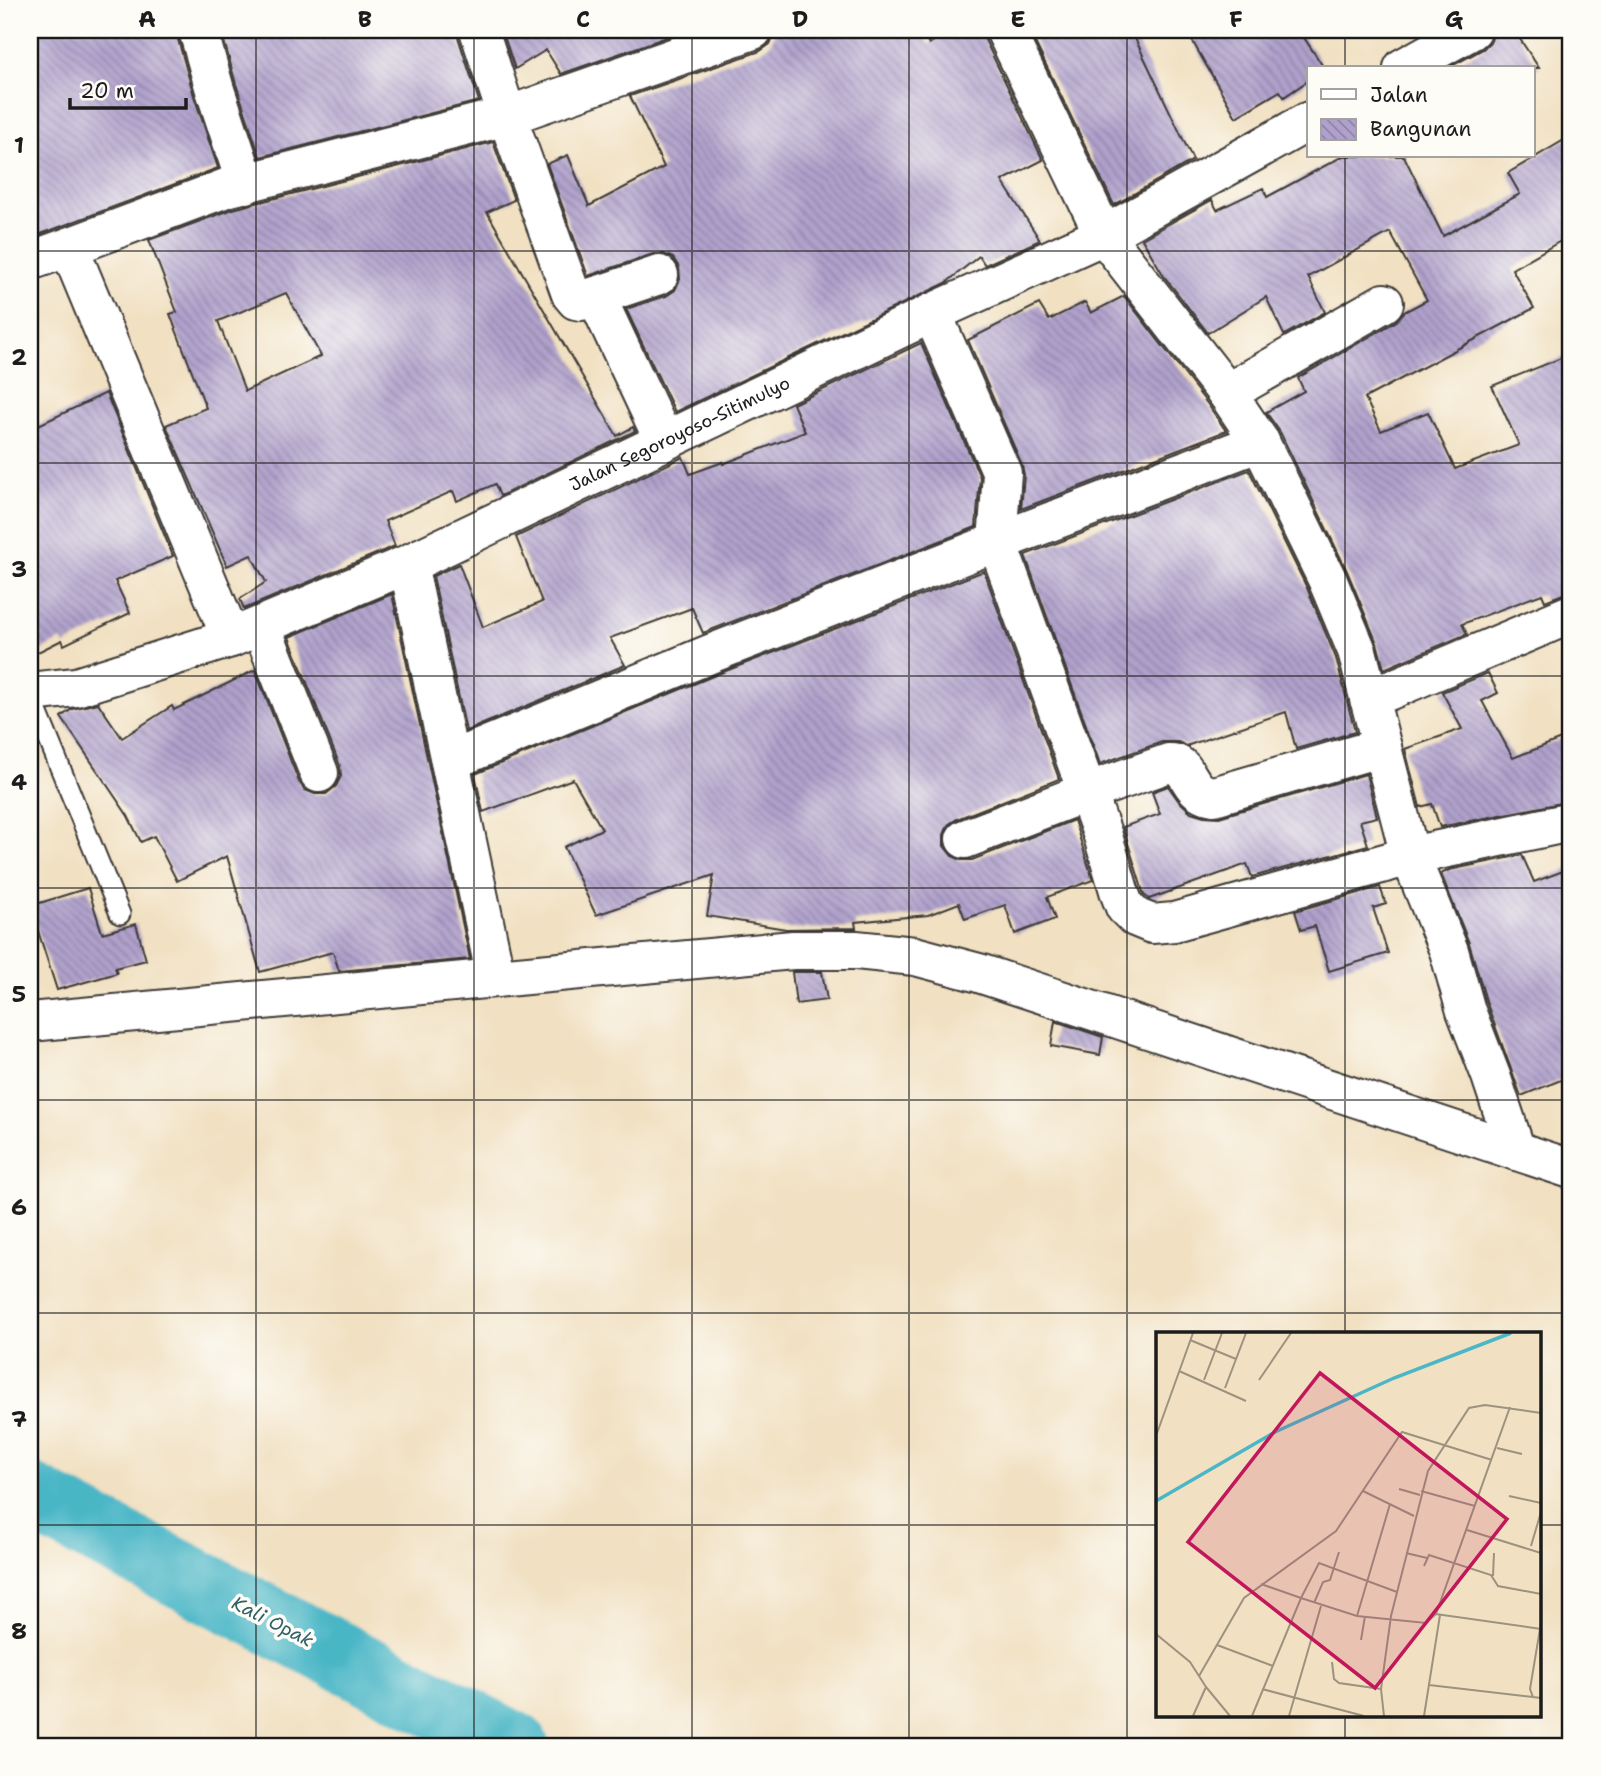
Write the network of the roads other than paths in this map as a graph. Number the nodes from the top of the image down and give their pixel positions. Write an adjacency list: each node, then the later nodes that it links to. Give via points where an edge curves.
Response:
1 (198, 30): 9 (street)
2 (479, 30): 7 (street)
3 (753, 30): 7 (street)
4 (1005, 30): 10 (street)
5 (1472, 30): 6 (street)
6 (1407, 66)
7 (507, 116): 9 (street); 14 (street, via 571,295 581,301)
8 (1307, 122): 10 (street, Jalan Segoroyoso-Sitimulyo)
9 (246, 184): 11 (street)
10 (1104, 235): 16 (street, Jalan Segoroyoso-Sitimulyo); 17 (street)
11 (69, 247): 12 (street); 23 (street)
12 (30, 261)
13 (659, 275): 14 (street)
14 (596, 296): 18 (street)
15 (1384, 303): 17 (street)
16 (932, 313): 18 (street, Jalan Segoroyoso-Sitimulyo); 20 (street, via 1002,472)
17 (1227, 393): 19 (street)
18 (664, 442): 21 (street, Jalan Segoroyoso-Sitimulyo)
19 (1260, 442): 20 (street); 25 (street, via 1327,579 1357,651)
20 (997, 542): 27 (street); 29 (street)
21 (408, 564): 23 (street, Jalan Segoroyoso-Sitimulyo); 27 (street)
22 (1571, 614): 25 (street)
23 (246, 632): 24 (street, Jalan Segoroyoso-Sitimulyo, via 76,687); 28 (street)
24 (30, 693): 33 (lane)
25 (1369, 699): 26 (street)
26 (1382, 747): 29 (street, via 1214,796 1195,788 1175,762); 32 (street)
27 (450, 761): 34 (street)
28 (319, 773)
29 (1087, 792): 31 (street); 32 (street, via 1125,907 1152,924 1174,922)
30 (1571, 822): 32 (street)
31 (965, 839)
32 (1410, 856): 36 (street, via 1449,951)
33 (120, 914)
34 (496, 978): 35 (street); 36 (street, via 793,950 915,956 979,973)
35 (30, 1022)
36 (1516, 1151): 37 (street)
37 (1571, 1169)

